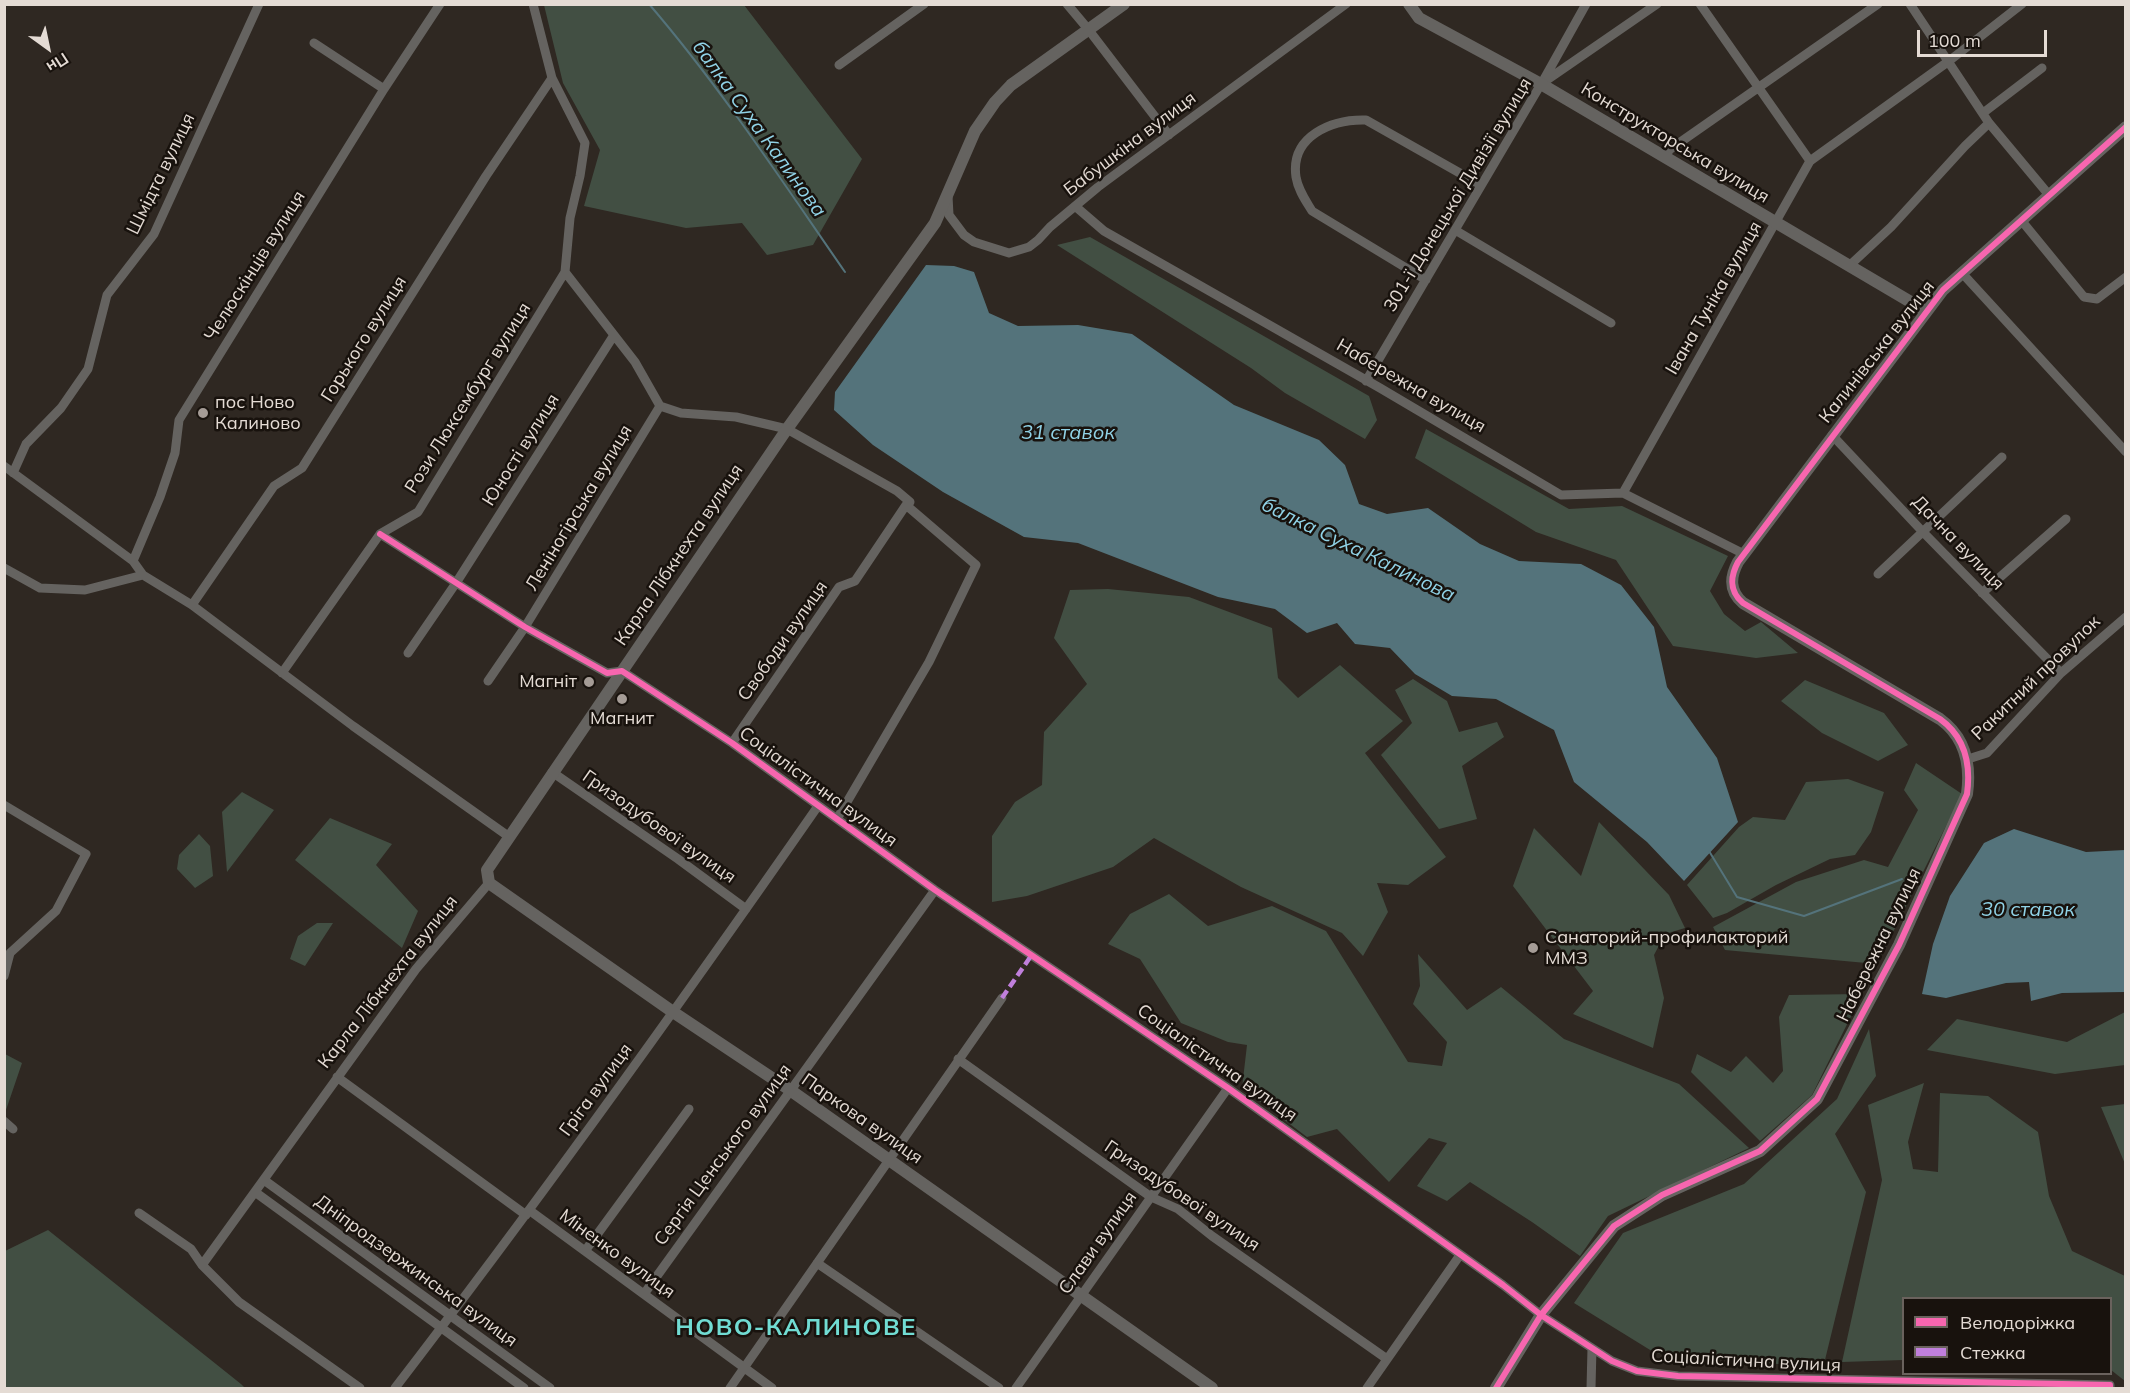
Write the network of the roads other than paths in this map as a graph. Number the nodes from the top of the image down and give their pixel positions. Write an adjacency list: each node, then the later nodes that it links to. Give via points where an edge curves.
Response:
1 (259, 4): 52 (street, Шмідта вулиця, via 154,234 107,295 88,369 61,408 26,444)
2 (440, 4): 22 (street, Челюскінців вулиця)
3 (533, 4): 20 (street)
4 (924, 4): 18 (street)
5 (1067, 4): 15 (street)
6 (1124, 4): 15 (street, Карла Лібкнехта вулиця)
7 (1346, 4): 27 (street, Бабушкіна вулиця)
8 (1409, 4): 21 (street, Конструкторська вулиця, via 1419,18)
9 (1586, 4): 21 (street)
10 (1657, 4): 21 (street, 301-ї Донецької Дивізії вулиця)
11 (1700, 4): 23 (street)
12 (1878, 4): 23 (street)
13 (1910, 4): 17 (street)
14 (2022, 4): 17 (street, Івана Туніка вулиця)
15 (1089, 29): 27 (street); 32 (street, Карла Лібкнехта вулиця, via 1011,85 995,102 975,131)
16 (314, 43): 22 (street)
17 (1949, 61): 24 (street); 29 (street, Івана Туніка вулиця)
18 (839, 65)
19 (2042, 68): 24 (street)
20 (552, 78): 38 (street, via 585,143 570,218); 66 (street, Горького вулиця, via 302,468 274,486)
21 (1541, 84): 28 (street, Конструкторська вулиця); 30 (street, 301-ї Донецької Дивізії вулиця)
22 (384, 89): 59 (street, Челюскінців вулиця, via 179,420 175,453)
23 (1759, 89): 28 (street, via 1669,150); 29 (street)
24 (1983, 113): 25 (street)
25 (1989, 123): 31 (street); 37 (street)
26 (2126, 127): 31 (street, Калинівська вулиця)
27 (1169, 135): 33 (street, Бабушкіна вулиця)
28 (1666, 158): 35 (street, Конструкторська вулиця)
29 (1810, 161): 35 (street, Івана Туніка вулиця)
30 (1481, 185): 36 (street, 301-ї Донецької Дивізії вулиця); 41 (street, via 1366,120 1331,124 1303,144 1296,160 1296,178 1312,211)
31 (2049, 195): 34 (street, Калинівська вулиця)
32 (948, 196): 33 (street, Бабушкіна вулиця, via 949,215 964,235 1009,253 1029,247); 47 (street, Карла Лібкнехта вулиця, via 935,223)
33 (1075, 206): 45 (street, Набережна вулиця, via 1104,231)
34 (2021, 220): 39 (street, Калинівська вулиця); 40 (street, via 2085,297 2097,299)
35 (1775, 223): 37 (street, Конструкторська вулиця); 53 (street, Івана Туніка вулиця)
36 (1455, 230): 41 (street, 301-ї Донецької Дивізії вулиця); 43 (street)
37 (1849, 266): 42 (street, Конструкторська вулиця)
38 (565, 272): 44 (street); 57 (street, Рози Люксембург вулиця, via 418,512)
39 (1962, 273): 42 (street, Калинівська вулиця); 49 (street)
40 (2126, 277)
41 (1426, 280): 45 (street, 301-ї Донецької Дивізії вулиця)
42 (1926, 311): 48 (street, Калинівська вулиця)
43 (1611, 323)
44 (614, 335): 46 (street); 64 (street, Юності вулиця)
45 (1366, 381): 53 (street, Набережна вулиця, via 1561,495)
46 (660, 406): 47 (street, via 681,413 736,417); 68 (street, Леніногірська вулиця)
47 (786, 429): 54 (street, via 897,491 910,502); 70 (street, Карла Лібкнехта вулиця)
48 (1832, 435): 56 (street, Дачна вулиця); 58 (street, Калинівська вулиця)
49 (2126, 452)
50 (2002, 457): 56 (street)
51 (4, 466): 52 (street)
52 (13, 473): 59 (street)
53 (1623, 493): 58 (street, Набережна вулиця)
54 (906, 505): 74 (street, Свободи вулиця, via 855,581 839,587); 79 (street, via 976,565 929,662)
55 (2066, 519): 65 (street)
56 (1922, 531): 62 (street); 65 (street, Дачна вулиця)
57 (380, 534): 64 (street, Соціалістична вулиця); 71 (street, Рози Люксембург вулиця)
58 (1744, 554): 61 (street, Калинівська вулиця)
59 (133, 561): 63 (street)
60 (4, 568): 63 (street, via 40,588 85,590)
61 (1733, 572): 75 (street, Набережна вулиця, via 1732,586 1743,603 1940,719 1953,731)
62 (1878, 574)
63 (143, 575): 66 (street)
64 (456, 583): 68 (street, Соціалістична вулиця); 69 (street, Юності вулиця)
65 (1982, 593): 72 (street, Дачна вулиця)
66 (192, 605): 71 (street)
67 (2126, 616): 72 (street, Ракитний провулок)
68 (525, 627): 70 (street, Соціалістична вулиця, via 607,673); 73 (street, Леніногірська вулиця)
69 (408, 653)
70 (622, 671): 74 (street, Соціалістична вулиця); 76 (street, Карла Лібкнехта вулиця)
71 (282, 673): 80 (street)
72 (2061, 673): 75 (street, Ракитний провулок, via 1987,753)
73 (488, 681)
74 (732, 743): 78 (street, Соціалістична вулиця)
75 (1968, 759): 107 (street, Набережна вулиця, via 1967,794 1899,945 1817,1099 1760,1151 1662,1195 1614,1226)
76 (552, 772): 80 (street, Карла Лібкнехта вулиця); 83 (street, Гризодубової вулиця)
77 (4, 805): 84 (street, via 86,854 56,911)
78 (818, 806): 79 (street, Соціалістична вулиця); 83 (street, Гріга вулиця)
79 (837, 819): 82 (street, Соціалістична вулиця)
80 (508, 836): 81 (street, Карла Лібкнехта вулиця, via 487,870)
81 (489, 883): 87 (street, Паркова вулиця); 89 (street, Карла Лібкнехта вулиця, via 416,969)
82 (935, 890): 90 (street, Соціалістична вулиця); 91 (street, Сергія Ценського вулиця)
83 (746, 909): 87 (street, Гріга вулиця)
84 (7, 951): 85 (street)
85 (4, 976)
86 (1002, 998): 88 (street)
87 (673, 1012): 91 (street, Паркова вулиця); 99 (street, Гріга вулиця)
88 (958, 1059): 95 (street); 98 (street, Гризодубової вулиця)
89 (337, 1077): 96 (street, Карла Лібкнехта вулиця); 99 (street, Міненко вулиця)
90 (1228, 1088): 98 (street, Слави вулиця); 102 (street, Соціалістична вулиця)
91 (790, 1090): 95 (street, Паркова вулиця); 105 (street, Сергія Ценського вулиця)
92 (689, 1109): 101 (street)
93 (4, 1121): 94 (street)
94 (13, 1129)
95 (888, 1160): 103 (street); 106 (street, Паркова вулиця)
96 (264, 1180): 97 (street, Карла Лібкнехта вулиця); 108 (street, Дніпродзержинська вулиця)
97 (255, 1192): 104 (street, Карла Лібкнехта вулиця); 109 (street, Дніпродзержинська вулиця)
98 (1151, 1197): 106 (street, Слави вулиця); 111 (street, Гризодубової вулиця, via 1178,1209)
99 (528, 1212): 101 (street, Міненко вулиця); 108 (street, Гріга вулиця)
100 (140, 1213): 104 (street, via 191,1250)
101 (585, 1251): 105 (street, Міненко вулиця)
102 (1460, 1256): 107 (street, Соціалістична вулиця); 111 (street)
103 (817, 1263): 112 (street); 125 (street)
104 (202, 1265): 119 (street, via 239,1302)
105 (645, 1294): 112 (street, Міненко вулиця)
106 (1082, 1295): 126 (street, Слави вулиця); 127 (street, Паркова вулиця)
107 (1541, 1315): 110 (street, Соціалістична вулиця); 129 (street, Набережна вулиця)
108 (451, 1316): 109 (street, Гріга вулиця); 122 (street, Дніпродзержинська вулиця)
109 (441, 1328): 120 (street, Гріга вулиця); 121 (street, Дніпродзержинська вулиця)
110 (1592, 1348): 113 (street, Соціалістична вулиця, via 1637,1371); 130 (street)
111 (1387, 1359): 128 (street)
112 (743, 1369): 123 (street); 124 (street, Міненко вулиця)
113 (1678, 1376): 114 (street, Соціалістична вулиця); 131 (street)
114 (1761, 1377): 115 (street, Соціалістична вулиця); 132 (street)
115 (1850, 1385): 116 (street, Соціалістична вулиця)
116 (1943, 1386): 117 (street, Соціалістична вулиця)
117 (2021, 1386): 118 (street, Соціалістична вулиця)
118 (2110, 1387)
119 (360, 1389)
120 (395, 1389)
121 (524, 1389)
122 (550, 1389)
123 (730, 1389)
124 (772, 1389)
125 (999, 1389)
126 (1016, 1389)
127 (1212, 1389)
128 (1366, 1389)
129 (1497, 1389)
130 (1591, 1389)
131 (1678, 1389)
132 (1761, 1389)

